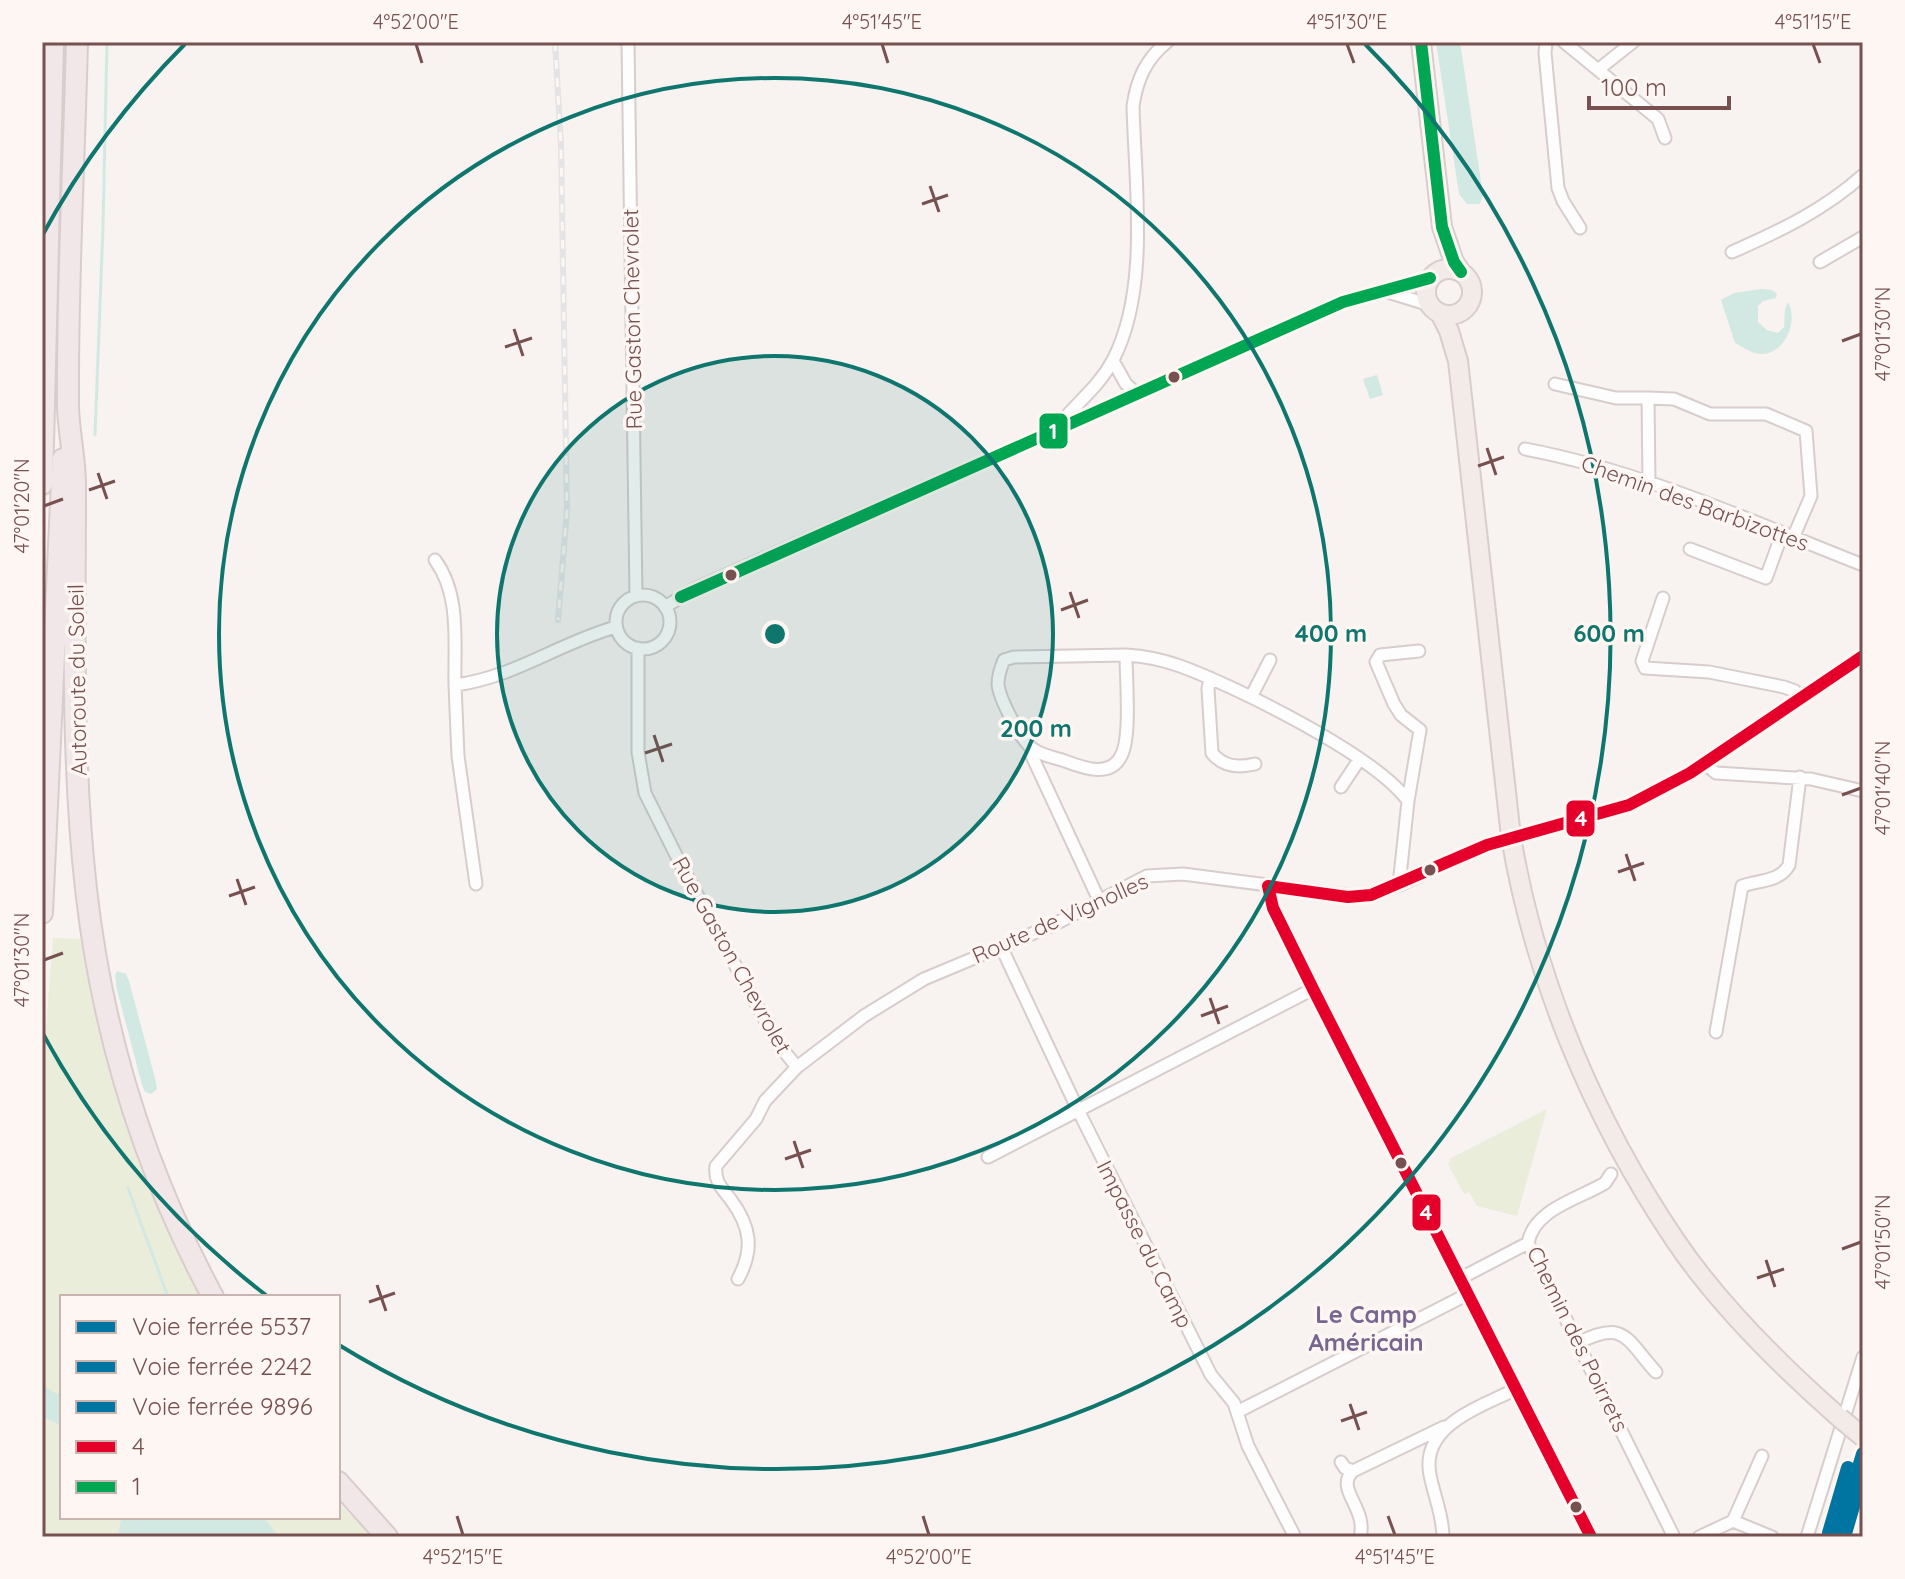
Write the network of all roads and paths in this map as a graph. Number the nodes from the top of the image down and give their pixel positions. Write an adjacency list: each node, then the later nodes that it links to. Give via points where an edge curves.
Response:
1 (53, 42): 31 (highway)
2 (77, 42): 27 (highway, Autoroute du Soleil)
3 (628, 42): 36 (street, Rue Gaston Chevrolet)
4 (1167, 42): 22 (street, via 1136,84 1136,288)
5 (1421, 42): 12 (main road)
6 (1546, 42): 13 (street, via 1558,188)
7 (1564, 42): 9 (street)
8 (1633, 42): 9 (street)
9 (1599, 69): 10 (street, via 1658,119)
10 (1665, 138)
11 (1863, 175): 15 (street, via 1803,219)
12 (1442, 227): 17 (main road); 18 (main road)
13 (1580, 228)
14 (1863, 237): 16 (street)
15 (1732, 252)
16 (1820, 262)
17 (1461, 272): 18 (main road, via 1447,269); 21 (main road, via 1472,287)
18 (1432, 276): 19 (street); 20 (main road, via 1426,292)
19 (1387, 292): 20 (street); 25 (street, via 1343,302)
20 (1435, 309): 21 (main road, via 1457,314); 23 (main road)
21 (1465, 309): 23 (main road)
22 (1113, 361): 25 (street); 28 (street)
23 (1458, 361): 57 (main road, via 1497,725)
24 (1555, 384): 26 (street, via 1616,398)
25 (1137, 394): 28 (street)
26 (1648, 398): 30 (street); 32 (street, via 1674,399 1710,414 1766,414 1806,431 1811,496)
27 (68, 411): 62 (highway); 74 (highway, Autoroute du Soleil, via 75,479 79,800 95,952 138,1124 166,1199)
28 (1059, 429): 38 (street, via 694,589)
29 (1525, 449): 30 (street, Chemin des Barbizottes)
30 (1649, 483): 32 (street, Chemin des Barbizottes)
31 (42, 484)
32 (1788, 536): 33 (street, via 1766,578); 35 (street, Chemin des Barbizottes)
33 (1690, 549)
34 (435, 560): 46 (street, via 447,577 453,604)
35 (1863, 565)
36 (636, 596): 38 (street, via 652,597); 39 (street, via 618,611)
37 (1663, 598): 48 (street, via 1642,661 1645,668 1709,672 1784,687)
38 (665, 607): 40 (street, via 669,624 662,640)
39 (616, 627): 40 (street, via 624,641); 46 (street, via 501,674)
40 (638, 648): 66 (street, Rue Gaston Chevrolet, via 638,752 645,793 778,1044)
41 (1419, 651): 56 (street, via 1380,655 1376,662 1401,715 1420,730)
42 (1126, 655): 45 (street); 49 (street, via 1126,738 1115,765 1085,768); 49 (street, via 1004,660 999,687)
43 (1863, 656): 48 (street, Route de Vignolles)
44 (1270, 660): 47 (street)
45 (1210, 678): 47 (street); 51 (street, via 1212,753 1229,765)
46 (455, 685): 58 (street, via 458,756)
47 (1251, 697): 50 (street)
48 (1800, 697): 52 (street, Route de Vignolles)
49 (1033, 749): 61 (street)
50 (1359, 760): 54 (street); 56 (street)
51 (1255, 764)
52 (1705, 764): 53 (street, via 1716,773); 57 (street, Route de Vignolles, via 1629,805)
53 (1800, 777): 55 (street); 65 (street, via 1789,865 1769,880 1742,886)
54 (1341, 787)
55 (1863, 791)
56 (1408, 801): 59 (street)
57 (1516, 836): 59 (street, Route de Vignolles); 81 (main road, bridge, via 1535,949 1613,1133 1676,1241 1761,1342)
58 (476, 884)
59 (1402, 884): 60 (street, Route de Vignolles, via 1348,897)
60 (1268, 886): 61 (street, Route de Vignolles, via 1183,874 1147,876); 64 (street, via 1273,908)
61 (1099, 900): 63 (street, Route de Vignolles)
62 (42, 913)
63 (998, 948): 66 (street, Route de Vignolles, via 908,987); 67 (street, Impasse du Camp)
64 (1313, 989): 67 (street); 71 (street)
65 (1716, 1032)
66 (799, 1065): 72 (street, Route de Vignolles, via 716,1166 718,1185 744,1222 750,1244)
67 (1078, 1110): 68 (street); 79 (street, Impasse du Camp, via 1211,1375)
68 (988, 1157)
69 (1611, 1174): 70 (street, Chemin des Poirrets, via 1605,1183 1544,1216)
70 (1528, 1243): 71 (street); 75 (street, Chemin des Poirrets)
71 (1461, 1278): 73 (street)
72 (738, 1279)
73 (1468, 1294): 78 (street); 79 (street)
74 (212, 1295)
75 (1578, 1343): 77 (street, via 1606,1331 1619,1333); 92 (street, Chemin des Poirrets)
76 (1863, 1357): 95 (street)
77 (1656, 1372)
78 (1516, 1389): 80 (street); 91 (street)
79 (1237, 1412): 88 (street, Impasse du Camp, via 1248,1446)
80 (1448, 1424): 84 (street); 90 (street, via 1435,1442 1429,1468)
81 (1863, 1437)
82 (1762, 1456): 86 (street)
83 (1341, 1462): 84 (street)
84 (1353, 1471): 89 (street, via 1347,1486 1362,1518)
85 (340, 1484): 87 (highway)
86 (1733, 1521): 93 (street); 94 (street)
87 (387, 1537)
88 (1295, 1537)
89 (1360, 1537)
90 (1443, 1537)
91 (1591, 1537)
92 (1674, 1537)
93 (1699, 1537)
94 (1772, 1537)
95 (1807, 1537)

